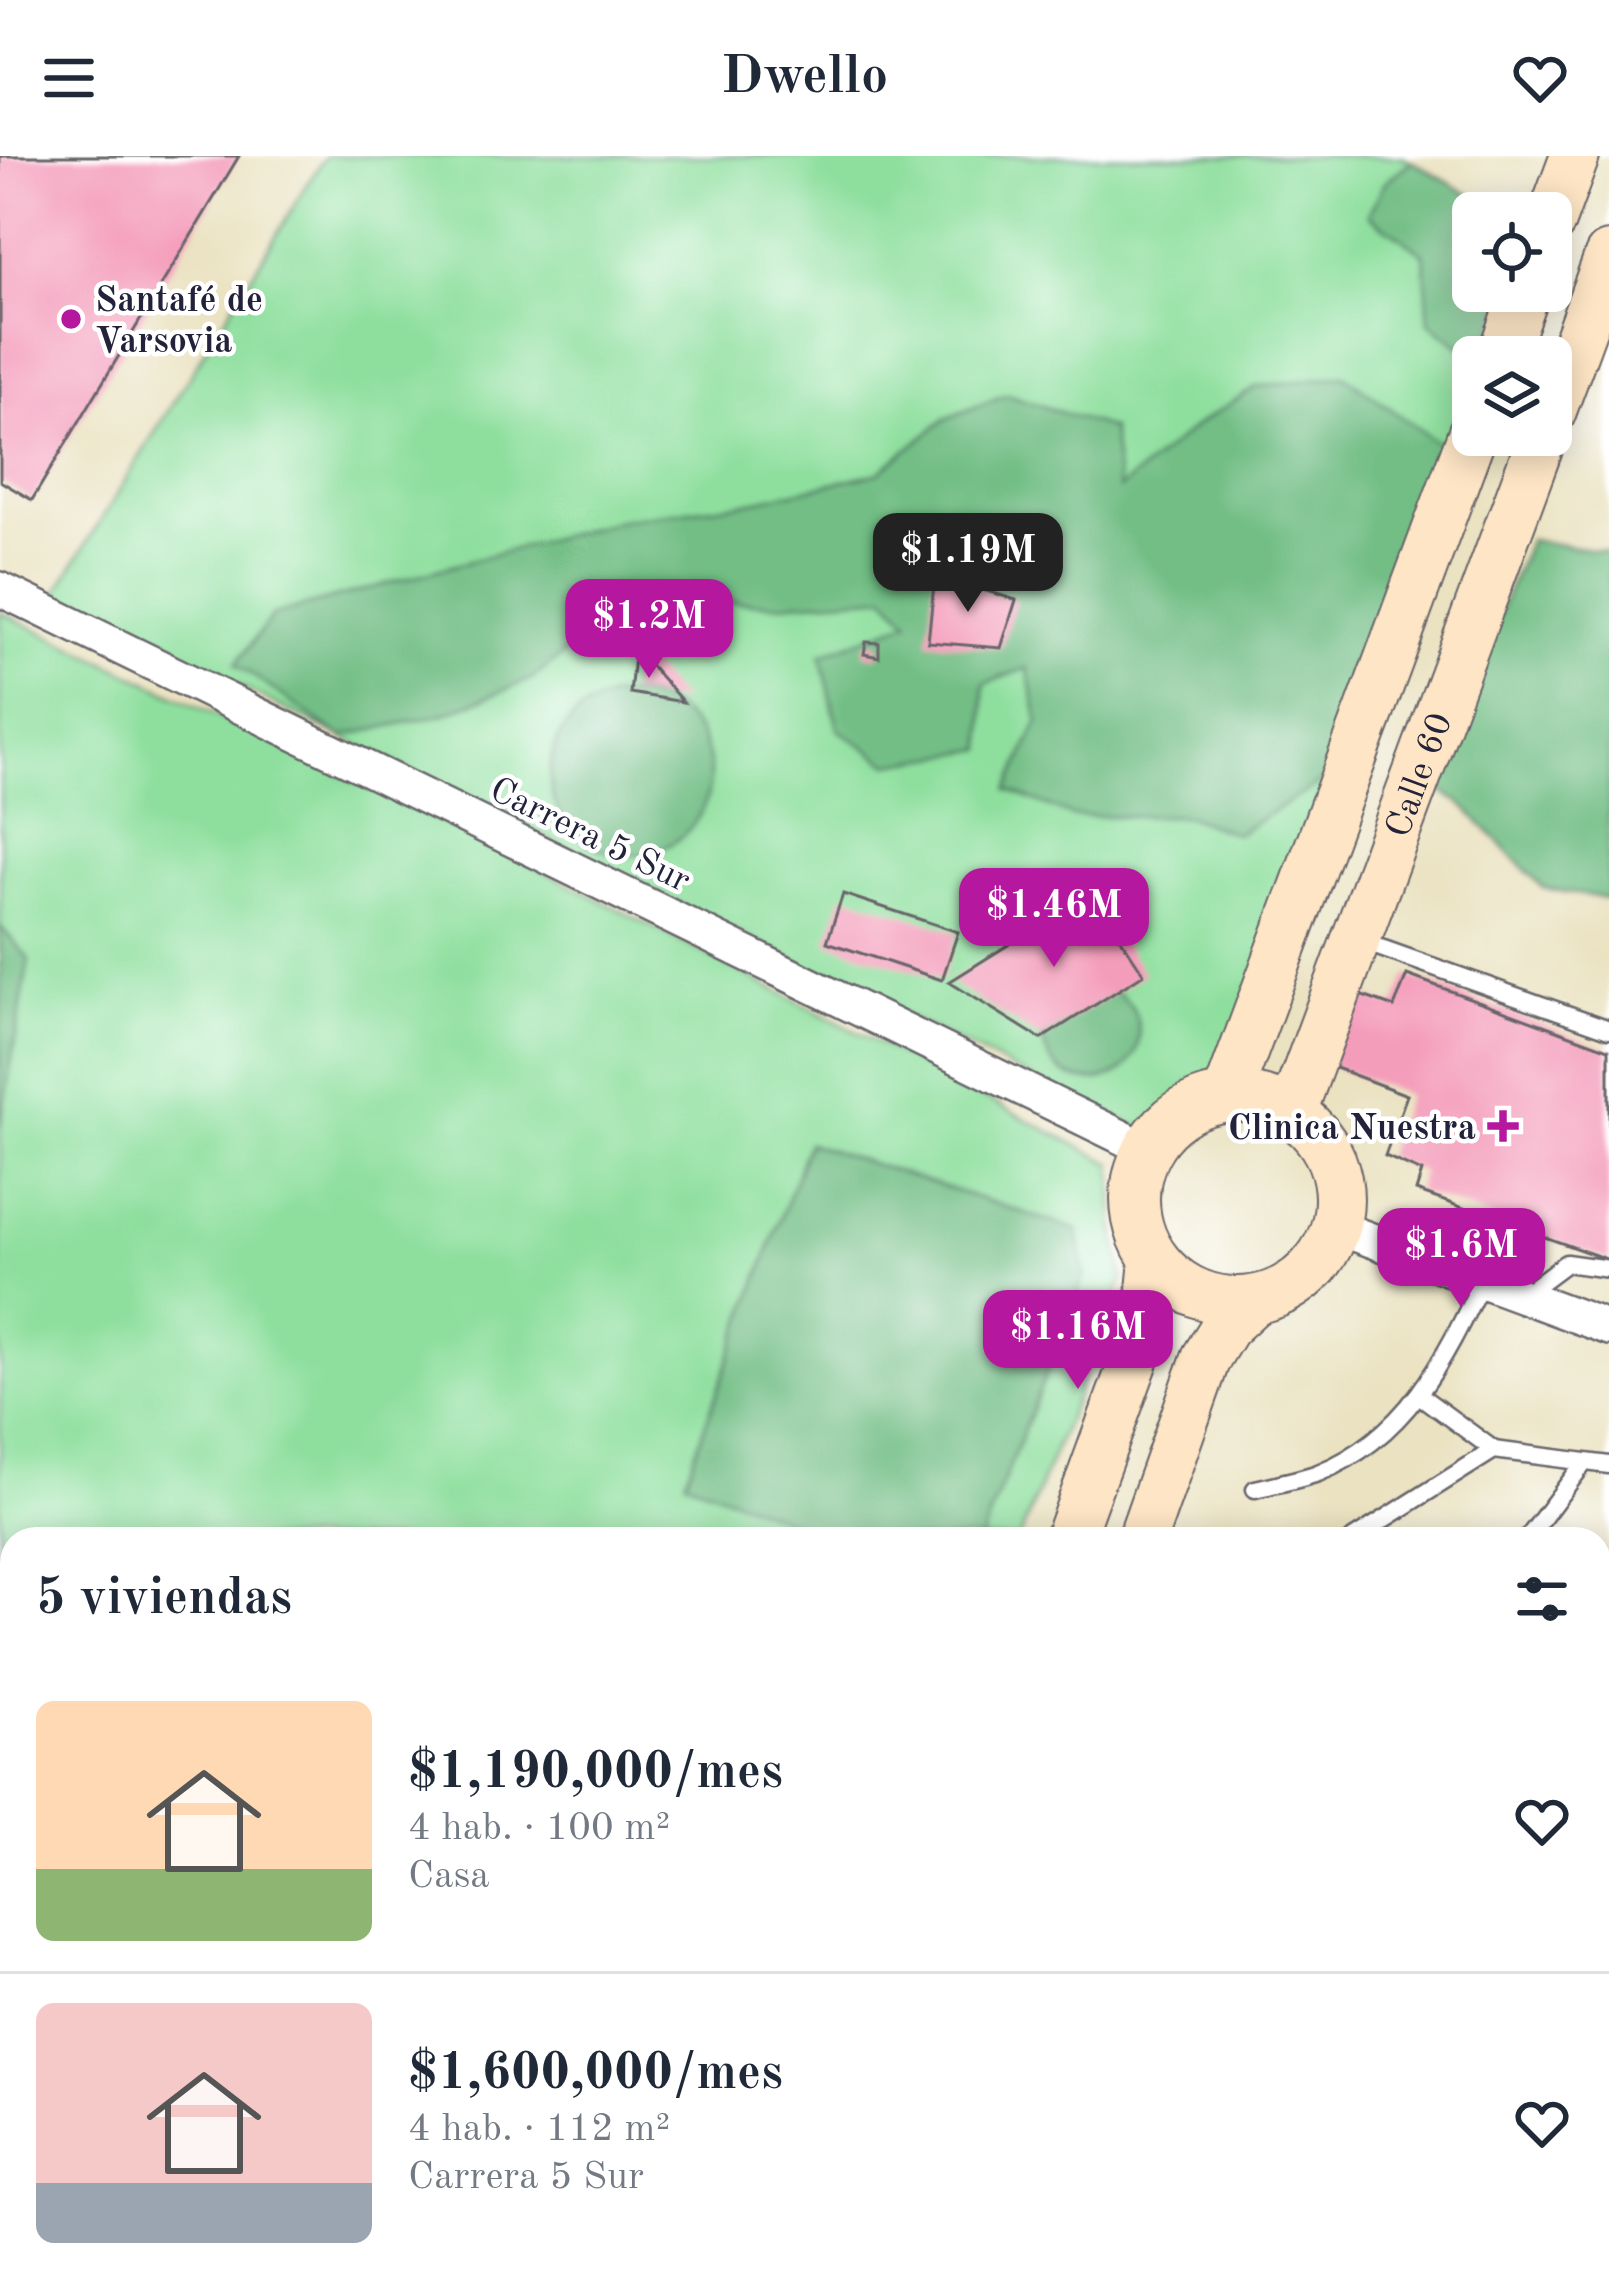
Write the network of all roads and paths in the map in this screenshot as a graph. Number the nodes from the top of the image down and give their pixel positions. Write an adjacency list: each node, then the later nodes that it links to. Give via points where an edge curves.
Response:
1 (1575, 156): 2 (main road)
2 (1562, 192)
3 (1609, 256): 4 (main road)
4 (1572, 356)
5 (1464, 456): 10 (main road, Calle 60)
6 (1535, 456): 8 (main road, Calle 60)
7 (0, 589): 12 (street, Carrera 5 Sur)
8 (1356, 940): 9 (lane); 11 (main road, Calle 60)
9 (1609, 1029)
10 (1227, 1096): 11 (main road); 12 (main road, via 1166,1123)
11 (1292, 1112): 13 (main road, via 1333,1162)
12 (1146, 1149): 14 (main road, via 1135,1211)
13 (1336, 1227): 16 (street); 18 (main road, via 1306,1275)
14 (1154, 1260): 18 (main road, via 1199,1294); 25 (main road, via 1148,1322)
15 (1609, 1269): 17 (lane, via 1566,1263)
16 (1482, 1281): 17 (street); 20 (lane)
17 (1522, 1296): 19 (street)
18 (1254, 1300): 26 (main road, via 1206,1358)
19 (1609, 1328)
20 (1420, 1395): 21 (lane); 24 (lane, via 1371,1443 1318,1472)
21 (1494, 1450): 22 (lane); 27 (lane)
22 (1584, 1463): 23 (lane); 28 (lane)
23 (1609, 1465)
24 (1255, 1489)
25 (1073, 1527)
26 (1146, 1527)
27 (1372, 1527)
28 (1536, 1527)

